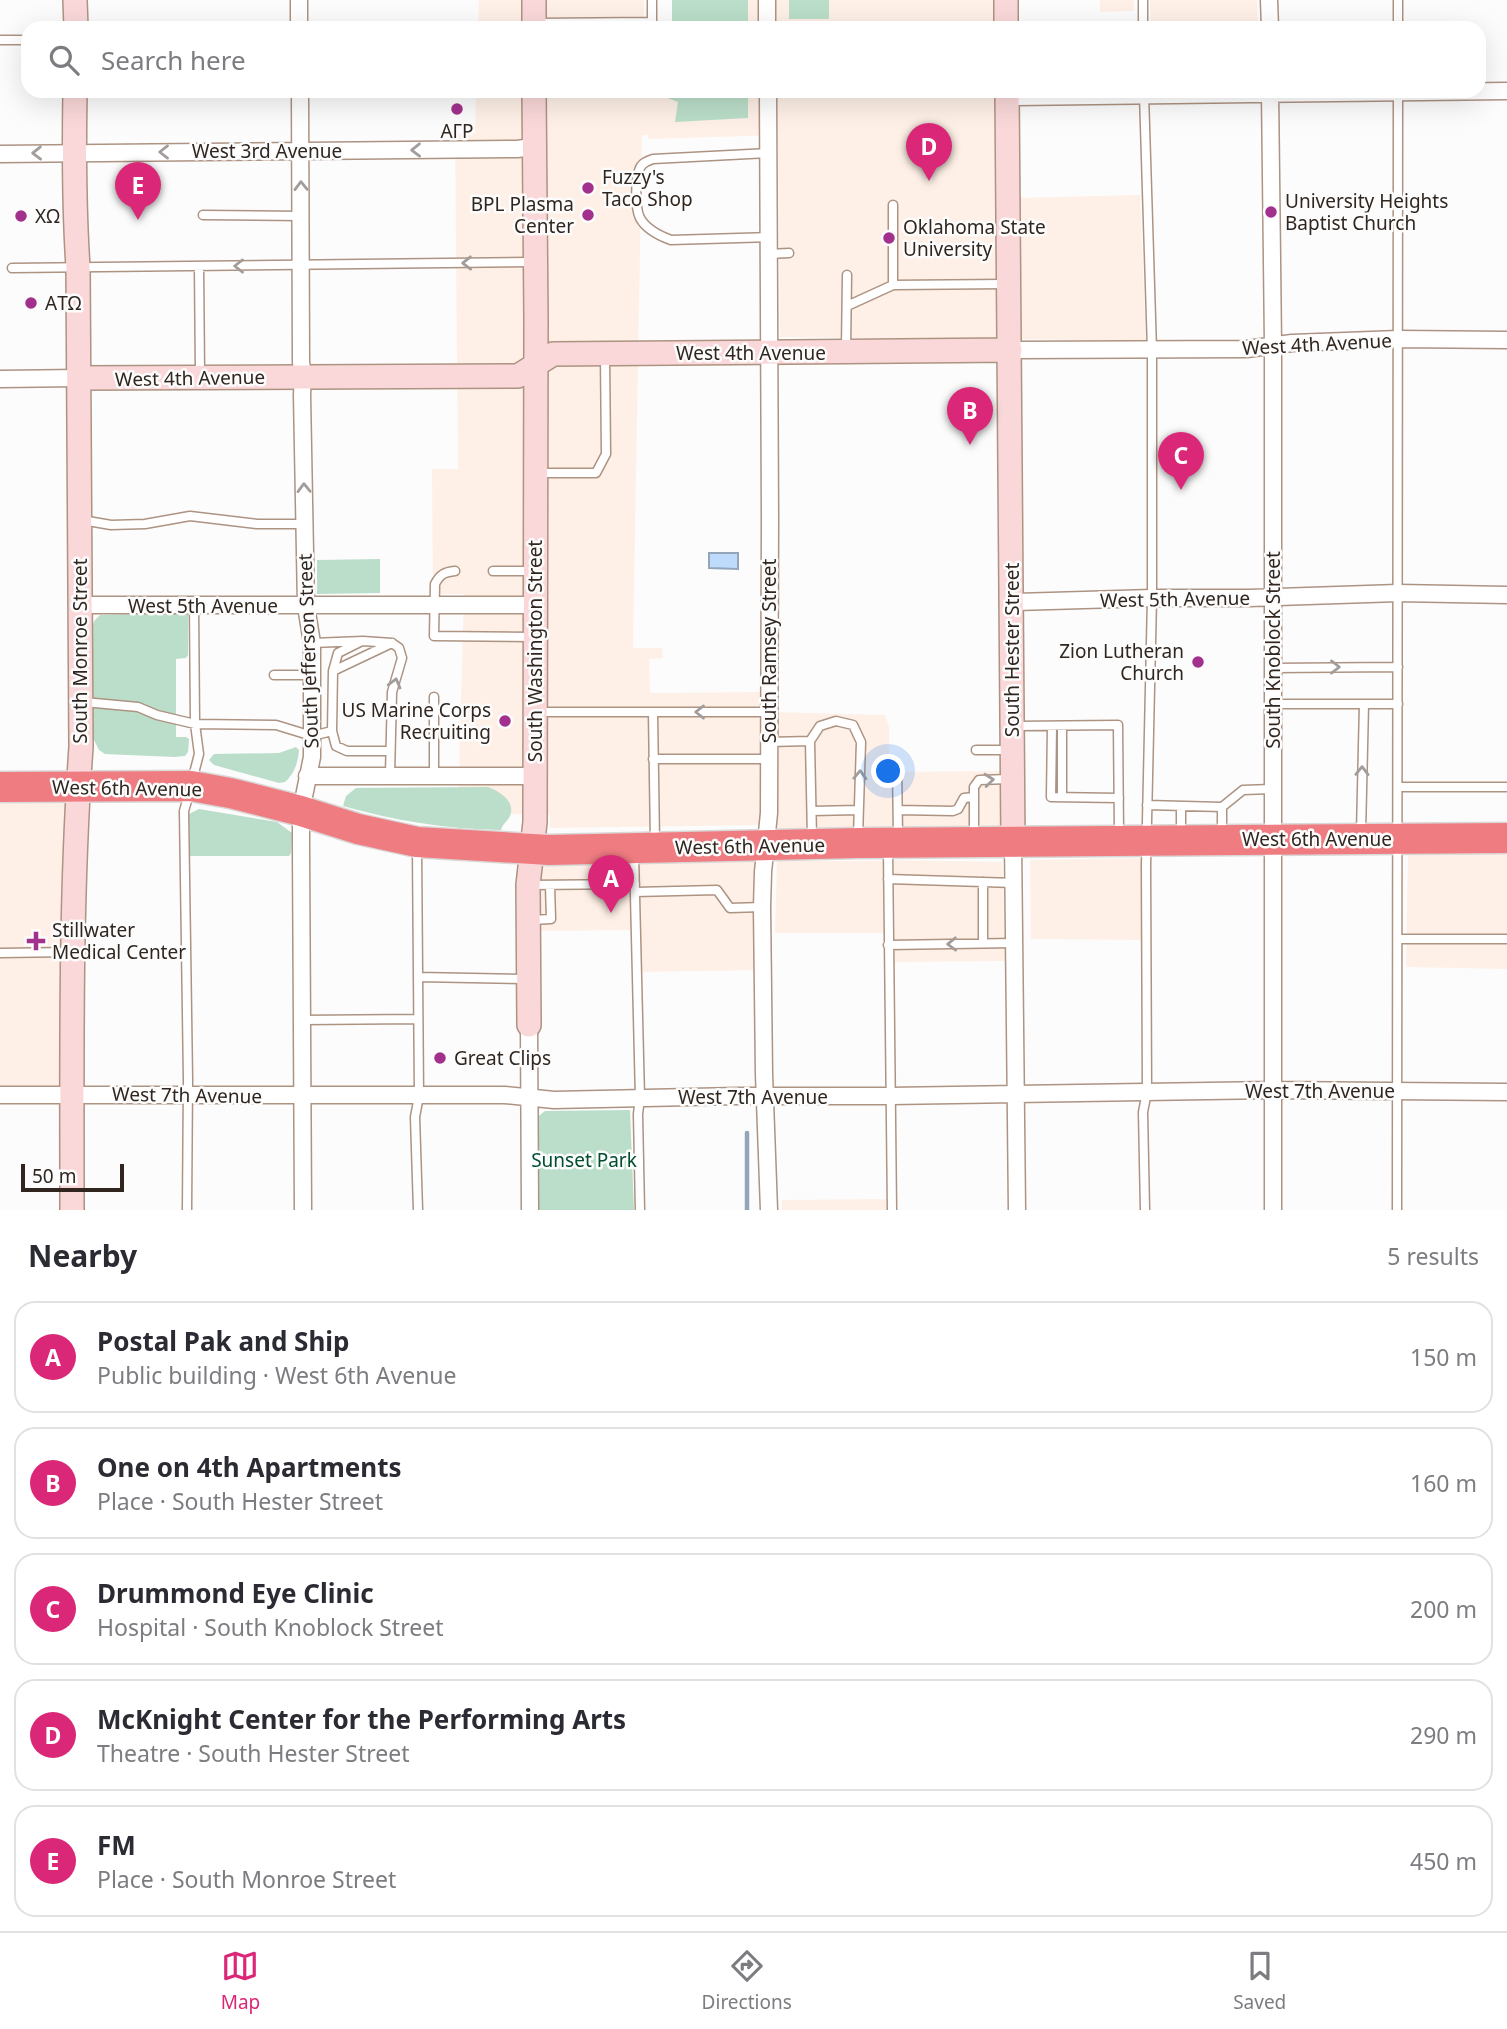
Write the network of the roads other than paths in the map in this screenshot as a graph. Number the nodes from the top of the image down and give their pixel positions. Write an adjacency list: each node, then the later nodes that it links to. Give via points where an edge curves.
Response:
1 (75, 0): 10 (street)
2 (299, 0): 11 (street)
3 (652, 0): 13 (lane)
4 (767, 0): 14 (street)
5 (1006, 0): 15 (street)
6 (1143, 0): 16 (lane)
7 (1269, 0): 17 (street)
8 (1398, 0): 18 (lane)
9 (534, 17): 12 (lane)
10 (76, 21)
11 (299, 21)
12 (628, 21)
13 (652, 21)
14 (767, 21)
15 (1006, 21)
16 (1143, 21)
17 (1270, 21)
18 (1398, 21)
19 (0, 40): 20 (lane)
20 (21, 40)
21 (1486, 91): 22 (street)
22 (1507, 91)
23 (75, 98): 33 (street, South Monroe Street)
24 (300, 98): 32 (street, South Jefferson Street)
25 (534, 98): 31 (street, South Washington Street)
26 (768, 98): 34 (street, South Ramsey Street)
27 (1007, 98): 48 (street, South Hester Street)
28 (1144, 98): 55 (lane)
29 (1270, 98): 53 (street, South Knoblock Street)
30 (1398, 98): 51 (lane)
31 (533, 147): 32 (street, West 3rd Avenue, one-way to 32); 42 (street, South Washington Street)
32 (301, 151): 33 (street, West 3rd Avenue, one-way to 33); 38 (street, South Jefferson Street, one-way to 32)
33 (74, 152): 35 (street, West 3rd Avenue, one-way to 35); 45 (street, South Monroe Street)
34 (768, 153): 39 (street, South Ramsey Street); 39 (lane, via 645,162 639,169 636,200 648,227 671,240)
35 (0, 154)
36 (893, 205): 49 (lane)
37 (203, 215): 38 (lane)
38 (302, 216): 44 (street, South Jefferson Street)
39 (769, 237): 41 (street, South Ramsey Street)
40 (789, 253): 41 (lane)
41 (768, 254): 58 (street, South Ramsey Street)
42 (535, 262): 44 (lane, one-way to 44); 59 (street, South Washington Street)
43 (199, 266): 44 (lane, one-way to 43); 45 (lane); 61 (lane)
44 (302, 266): 60 (street, South Jefferson Street)
45 (78, 267): 46 (lane); 62 (street, South Monroe Street)
46 (12, 268)
47 (847, 275): 50 (lane)
48 (1009, 284): 49 (lane); 54 (street, South Hester Street)
49 (893, 285): 50 (lane)
50 (847, 306): 56 (lane)
51 (1398, 340): 52 (street, West 4th Avenue); 53 (street, West 4th Avenue); 70 (lane)
52 (1507, 340)
53 (1273, 345): 55 (street, West 4th Avenue); 72 (street, South Knoblock Street)
54 (1010, 350): 55 (street, West 4th Avenue); 56 (street, West 4th Avenue); 74 (street, South Hester Street)
55 (1152, 350): 73 (lane)
56 (846, 352): 58 (street, West 4th Avenue)
57 (605, 353): 58 (street, West 4th Avenue); 59 (street, West 4th Avenue, via 553,354); 64 (lane, via 606,454 596,473)
58 (769, 353): 96 (street, South Ramsey Street)
59 (536, 365): 60 (street, West 4th Avenue, via 518,376); 64 (street, South Washington Street)
60 (303, 376): 61 (street, West 4th Avenue); 66 (street, South Jefferson Street, one-way to 60)
61 (200, 377): 62 (street, West 4th Avenue)
62 (79, 378): 63 (street, West 4th Avenue); 65 (street, South Monroe Street)
63 (0, 379)
64 (535, 473): 69 (street, South Washington Street)
65 (79, 519): 66 (lane, via 111,525 190,516); 75 (street, South Monroe Street)
66 (305, 524): 77 (street, South Jefferson Street)
67 (455, 571): 78 (lane, via 439,577)
68 (493, 571): 69 (lane)
69 (535, 571): 79 (street, South Washington Street)
70 (1398, 593): 71 (street, West 5th Avenue); 72 (street, West 5th Avenue); 84 (lane)
71 (1507, 595)
72 (1273, 597): 73 (street, West 5th Avenue); 85 (street, South Knoblock Street)
73 (1152, 598): 74 (street, West 5th Avenue); 125 (lane)
74 (1012, 601): 98 (street, South Hester Street)
75 (80, 605): 76 (street, West 5th Avenue); 90 (street, South Monroe Street)
76 (194, 606): 77 (street, West 5th Avenue); 97 (lane)
77 (306, 606): 78 (street, West 5th Avenue); 82 (street, South Jefferson Street)
78 (434, 606): 79 (street, West 5th Avenue); 80 (lane, via 434,636)
79 (535, 606): 80 (street, South Washington Street)
80 (535, 637): 94 (street, South Washington Street)
81 (363, 640): 82 (lane); 83 (lane); 86 (lane, via 338,653)
82 (312, 643): 88 (street, South Jefferson Street)
83 (392, 643): 86 (lane); 107 (lane, one-way to 83, via 392,692 402,658)
84 (1398, 667): 85 (lane, one-way to 84); 93 (lane)
85 (1273, 668): 91 (street, South Knoblock Street)
86 (332, 671): 101 (lane)
87 (274, 676): 88 (lane)
88 (312, 676): 102 (street, South Jefferson Street)
89 (434, 697): 112 (lane)
90 (81, 702): 97 (lane, via 138,707); 118 (street, South Monroe Street)
91 (1273, 704): 92 (lane); 121 (street, South Knoblock Street)
92 (1364, 704): 93 (lane); 133 (lane, one-way to 92)
93 (1398, 704): 119 (lane)
94 (535, 712): 95 (lane); 114 (street, South Washington Street)
95 (653, 712): 96 (lane, one-way to 95); 108 (lane)
96 (768, 712): 104 (street, South Ramsey Street)
97 (195, 724): 102 (lane, via 276,725); 116 (lane, via 199,754)
98 (1013, 726): 99 (lane); 106 (street, South Hester Street)
99 (1052, 726): 100 (lane); 123 (lane, via 1052,797)
100 (1062, 726): 123 (lane); 124 (lane, via 1118,725)
101 (332, 731): 102 (lane); 107 (lane, via 337,746 347,751)
102 (312, 736): 113 (street, South Jefferson Street)
103 (810, 741): 104 (lane); 128 (lane, one-way to 103, via 861,742 853,725 836,721 820,726); 131 (lane)
104 (768, 742): 109 (street, South Ramsey Street)
105 (976, 750): 106 (lane)
106 (1013, 750): 115 (street, South Hester Street)
107 (390, 751): 111 (lane)
108 (653, 759): 109 (lane); 147 (lane)
109 (769, 759): 145 (street, South Ramsey Street)
110 (897, 765): 129 (lane)
111 (390, 775): 112 (street); 113 (street)
112 (434, 775): 114 (street)
113 (307, 776): 130 (street, South Jefferson Street)
114 (535, 776): 146 (street, South Washington Street)
115 (1013, 779): 122 (lane, one-way to 115, via 979,779); 141 (street, South Hester Street)
116 (191, 786): 118 (highway, West 6th Avenue); 130 (highway, West 6th Avenue); 175 (lane, via 184,811)
117 (0, 787): 118 (highway, West 6th Avenue)
118 (78, 787): 161 (street, South Monroe Street)
119 (1398, 787): 120 (lane); 134 (lane)
120 (1507, 787)
121 (1273, 789): 127 (lane, via 1243,790); 136 (street, South Knoblock Street)
122 (974, 797): 129 (lane, via 964,798 953,811); 140 (lane)
123 (1062, 797): 124 (lane)
124 (1119, 798): 137 (lane)
125 (1147, 805): 126 (lane); 137 (lane)
126 (1181, 806): 127 (lane); 138 (lane)
127 (1222, 807): 135 (lane)
128 (858, 810): 131 (lane); 142 (lane)
129 (898, 810): 143 (lane)
130 (301, 811): 139 (highway, West 6th Avenue); 166 (street, South Jefferson Street)
131 (812, 811): 144 (lane)
132 (1507, 838): 134 (highway, West 6th Avenue)
133 (1361, 839): 134 (highway, West 6th Avenue); 136 (highway, West 6th Avenue)
134 (1398, 839): 156 (lane)
135 (1222, 840): 136 (highway, West 6th Avenue); 138 (highway, West 6th Avenue)
136 (1273, 840): 168 (street, South Knoblock Street)
137 (1133, 841): 138 (highway, West 6th Avenue); 141 (highway, West 6th Avenue); 169 (lane)
138 (1181, 841)
139 (417, 842): 146 (highway, West 6th Avenue); 163 (lane)
140 (974, 842): 141 (highway, West 6th Avenue); 143 (highway, West 6th Avenue)
141 (1013, 842): 151 (street, South Hester Street)
142 (858, 843): 143 (highway, West 6th Avenue); 144 (highway, West 6th Avenue)
143 (893, 843): 149 (lane)
144 (812, 844): 145 (highway, West 6th Avenue)
145 (766, 845): 147 (highway, West 6th Avenue); 155 (street, South Ramsey Street)
146 (531, 848): 148 (highway, West 6th Avenue); 152 (street, South Washington Street)
147 (644, 848): 148 (highway, West 6th Avenue); 154 (lane)
148 (603, 849): 153 (lane)
149 (888, 879): 150 (lane); 160 (lane)
150 (983, 882): 151 (lane); 158 (lane)
151 (1014, 883): 159 (street, South Hester Street)
152 (539, 885): 153 (lane); 164 (street, South Washington Street, via 529,920)
153 (604, 885): 154 (lane)
154 (635, 888): 155 (lane, via 717,890 730,908); 181 (lane)
155 (762, 907): 178 (street, South Ramsey Street)
156 (1398, 939): 157 (lane); 170 (lane)
157 (1507, 939)
158 (984, 943): 159 (lane); 160 (lane, one-way to 160)
159 (1015, 943): 173 (street, South Hester Street)
160 (888, 945): 179 (lane)
161 (72, 952): 162 (lane); 172 (street, South Monroe Street)
162 (0, 953)
163 (418, 977): 164 (lane); 165 (lane)
164 (529, 979): 167 (street, South Washington Street)
165 (418, 1019): 166 (lane); 177 (lane)
166 (301, 1020): 176 (street, South Jefferson Street)
167 (529, 1025): 180 (street, South Washington Street)
168 (1273, 1090): 169 (street, West 7th Avenue); 170 (street, West 7th Avenue); 192 (street, South Knoblock Street)
169 (1147, 1092): 173 (street, West 7th Avenue); 191 (lane, via 1143,1112)
170 (1397, 1092): 171 (street, West 7th Avenue); 193 (lane)
171 (1507, 1092)
172 (72, 1093): 174 (street, West 7th Avenue); 175 (street, West 7th Avenue); 182 (street, South Monroe Street)
173 (1016, 1093): 179 (street, West 7th Avenue); 190 (street, South Hester Street)
174 (0, 1094)
175 (187, 1095): 176 (street, West 7th Avenue); 183 (lane)
176 (302, 1096): 177 (street, West 7th Avenue); 184 (street, South Jefferson Street)
177 (419, 1096): 180 (street, West 7th Avenue); 185 (lane, via 415,1117)
178 (765, 1096): 179 (street, West 7th Avenue); 181 (street, West 7th Avenue); 188 (street, South Ramsey Street)
179 (891, 1096): 189 (lane)
180 (529, 1097): 181 (street, West 7th Avenue); 186 (street, South Washington Street)
181 (640, 1098): 187 (lane)
182 (72, 1210)
183 (187, 1210)
184 (303, 1210)
185 (418, 1210)
186 (530, 1210)
187 (640, 1210)
188 (769, 1210)
189 (892, 1210)
190 (1017, 1210)
191 (1145, 1210)
192 (1273, 1210)
193 (1397, 1210)

